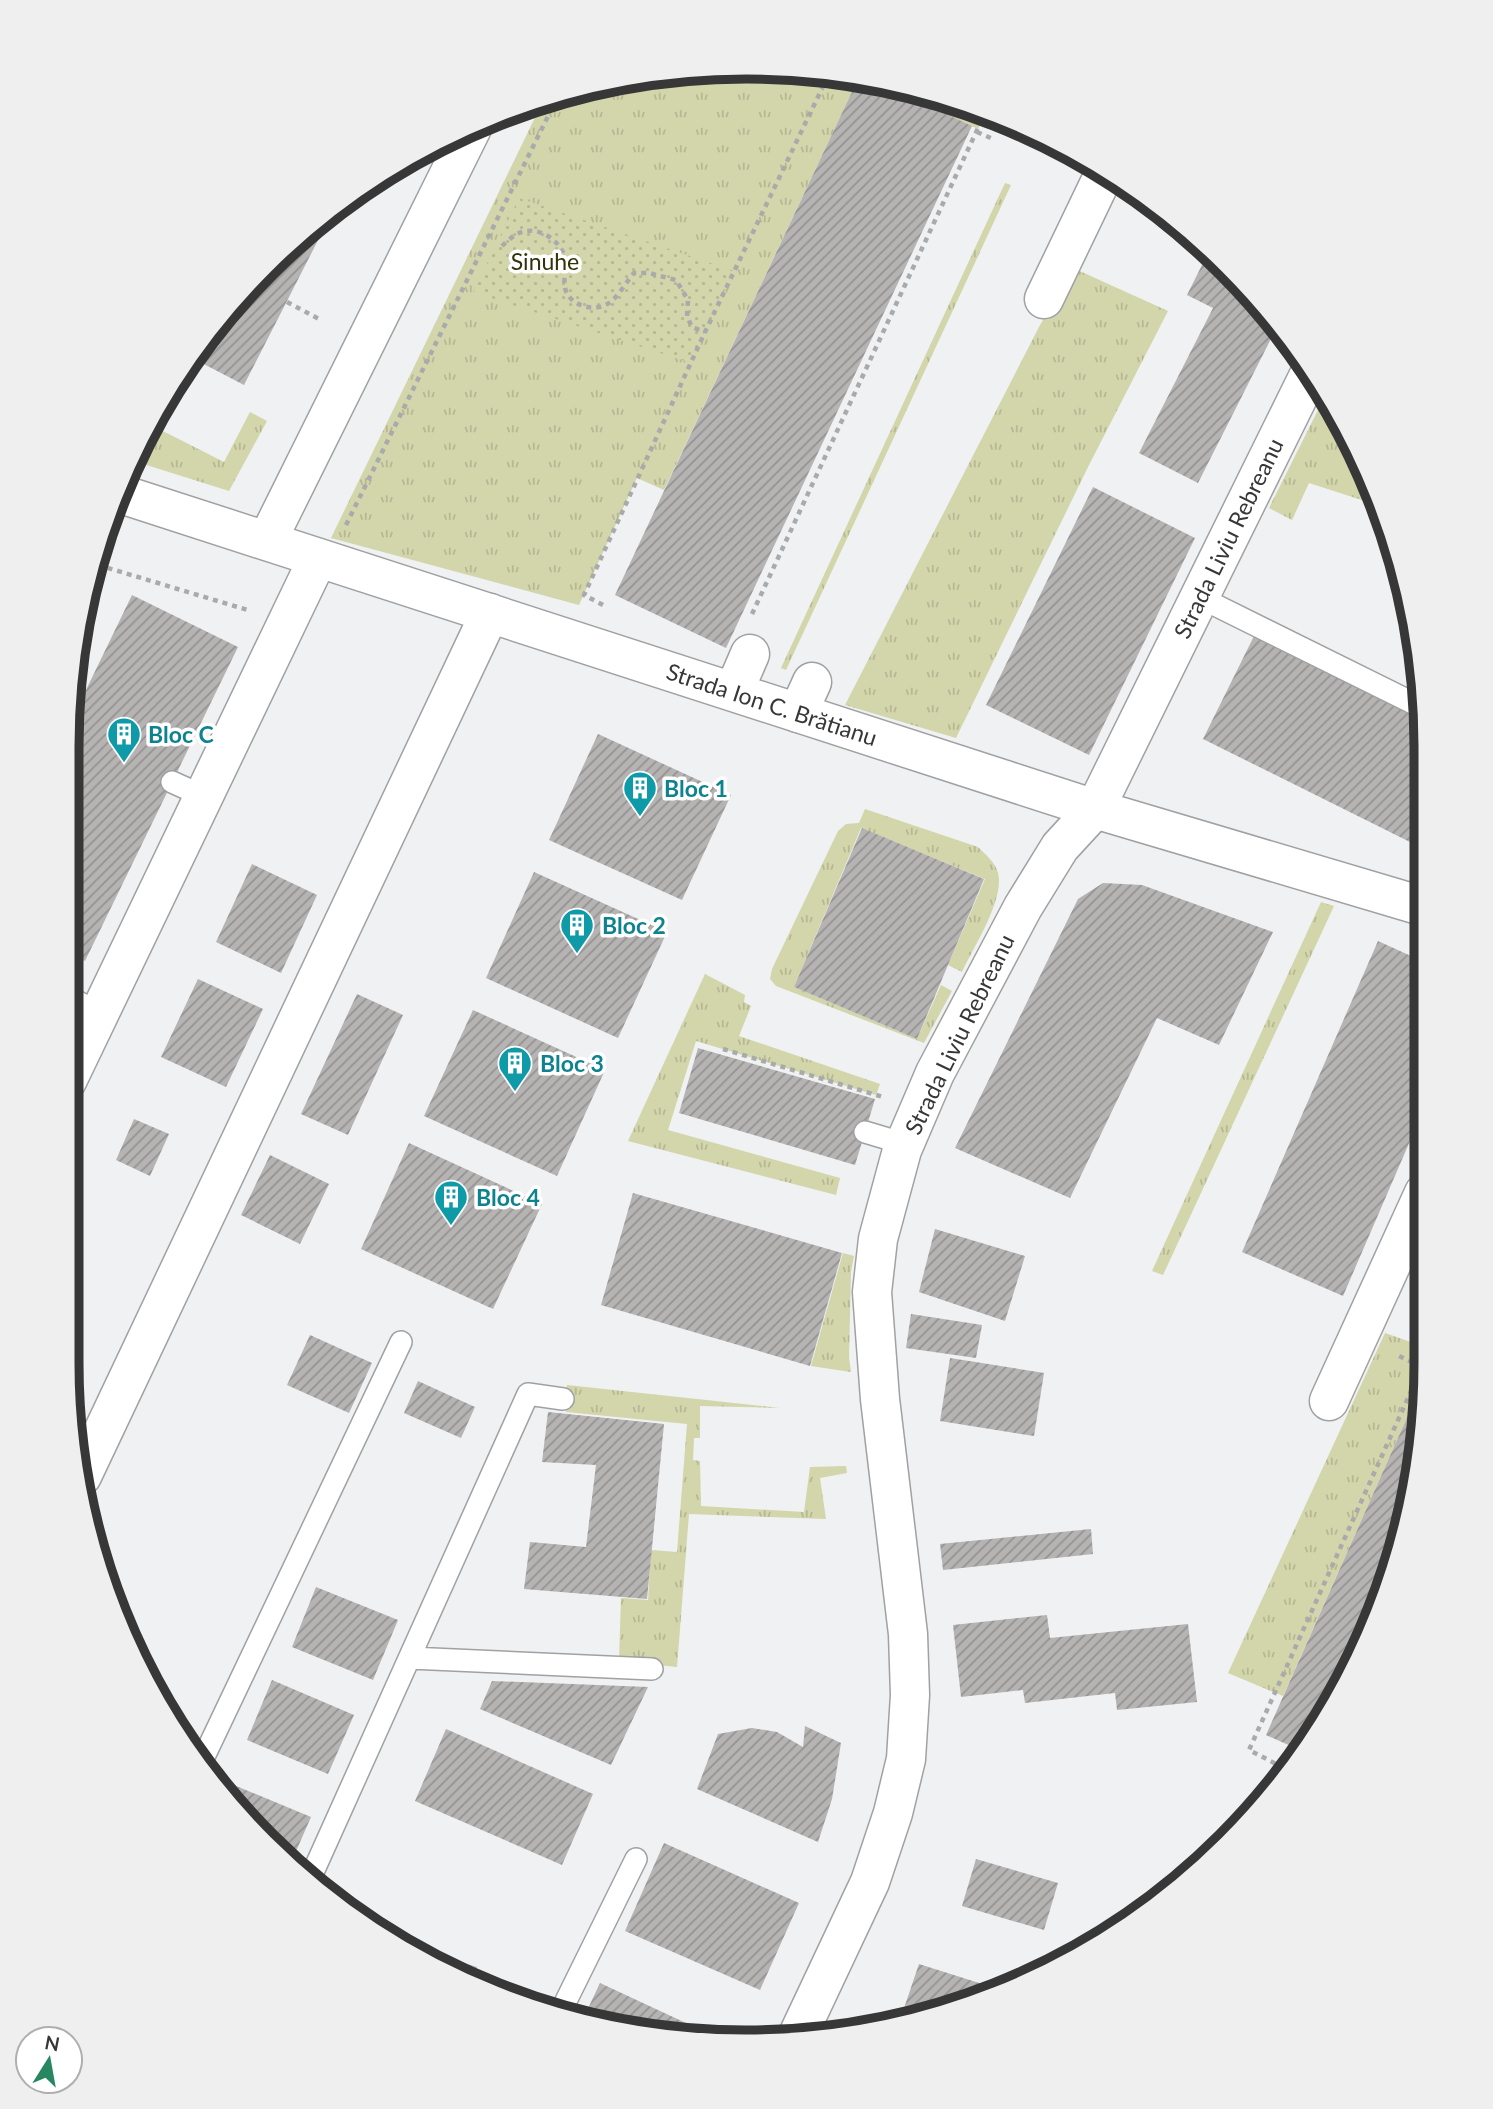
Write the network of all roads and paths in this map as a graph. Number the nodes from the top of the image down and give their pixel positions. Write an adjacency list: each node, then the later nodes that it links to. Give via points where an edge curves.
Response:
1 (825, 83): 14 (path)
2 (552, 108): 20 (path)
3 (981, 122): 4 (path)
4 (977, 132): 5 (path); 10 (path)
5 (993, 139)
6 (465, 142): 19 (street)
7 (1101, 181): 11 (street)
8 (502, 246): 14 (path, via 516,234 547,234 564,255 565,289 570,299 596,308 610,302 634,273 676,280 688,300 692,327)
9 (911, 256): 10 (path)
10 (917, 260): 18 (path)
11 (1044, 299)
12 (287, 302): 13 (path)
13 (319, 319)
14 (705, 332): 23 (path, via 584,595)
15 (1306, 382): 22 (street, Strada Liviu Rebreanu)
16 (128, 496): 19 (street, Strada Ion C. Brătianu)
17 (788, 517): 18 (path)
18 (796, 521): 26 (path)
19 (267, 541): 20 (street, Strada Ion C. Brătianu)
20 (323, 559): 25 (street, Strada Ion C. Brătianu); 31 (street, via 188,789)
21 (104, 567): 24 (path)
22 (1199, 597): 28 (lane); 29 (street, Strada Liviu Rebreanu)
23 (609, 608)
24 (253, 612)
25 (490, 613): 27 (street, Strada Ion C. Brătianu); 44 (street)
26 (749, 640): 27 (street)
27 (734, 691): 29 (street, Strada Ion C. Brătianu, via 805,698)
28 (1413, 703)
29 (1095, 808): 30 (street, Strada Ion C. Brătianu); 36 (street, Strada Liviu Rebreanu, via 1060,847 924,1069)
30 (1414, 904)
31 (83, 1005): 32 (street)
32 (79, 1023)
33 (723, 1049): 34 (path)
34 (886, 1098)
35 (865, 1132): 36 (lane)
36 (905, 1144): 52 (street, Strada Liviu Rebreanu, via 878,1239 872,1292 908,1634 906,1759 870,1882)
37 (1414, 1215): 38 (street)
38 (1359, 1335): 40 (path); 43 (street)
39 (401, 1342): 47 (lane)
40 (1414, 1363)
41 (1413, 1386): 48 (path, via 1250,1750)
42 (564, 1399): 45 (lane, via 528,1394)
43 (1329, 1401)
44 (87, 1466)
45 (410, 1658): 46 (lane); 50 (lane)
46 (652, 1669)
47 (206, 1753)
48 (1279, 1765)
49 (636, 1859): 51 (lane)
50 (314, 1871)
51 (564, 2004)
52 (801, 2028)

